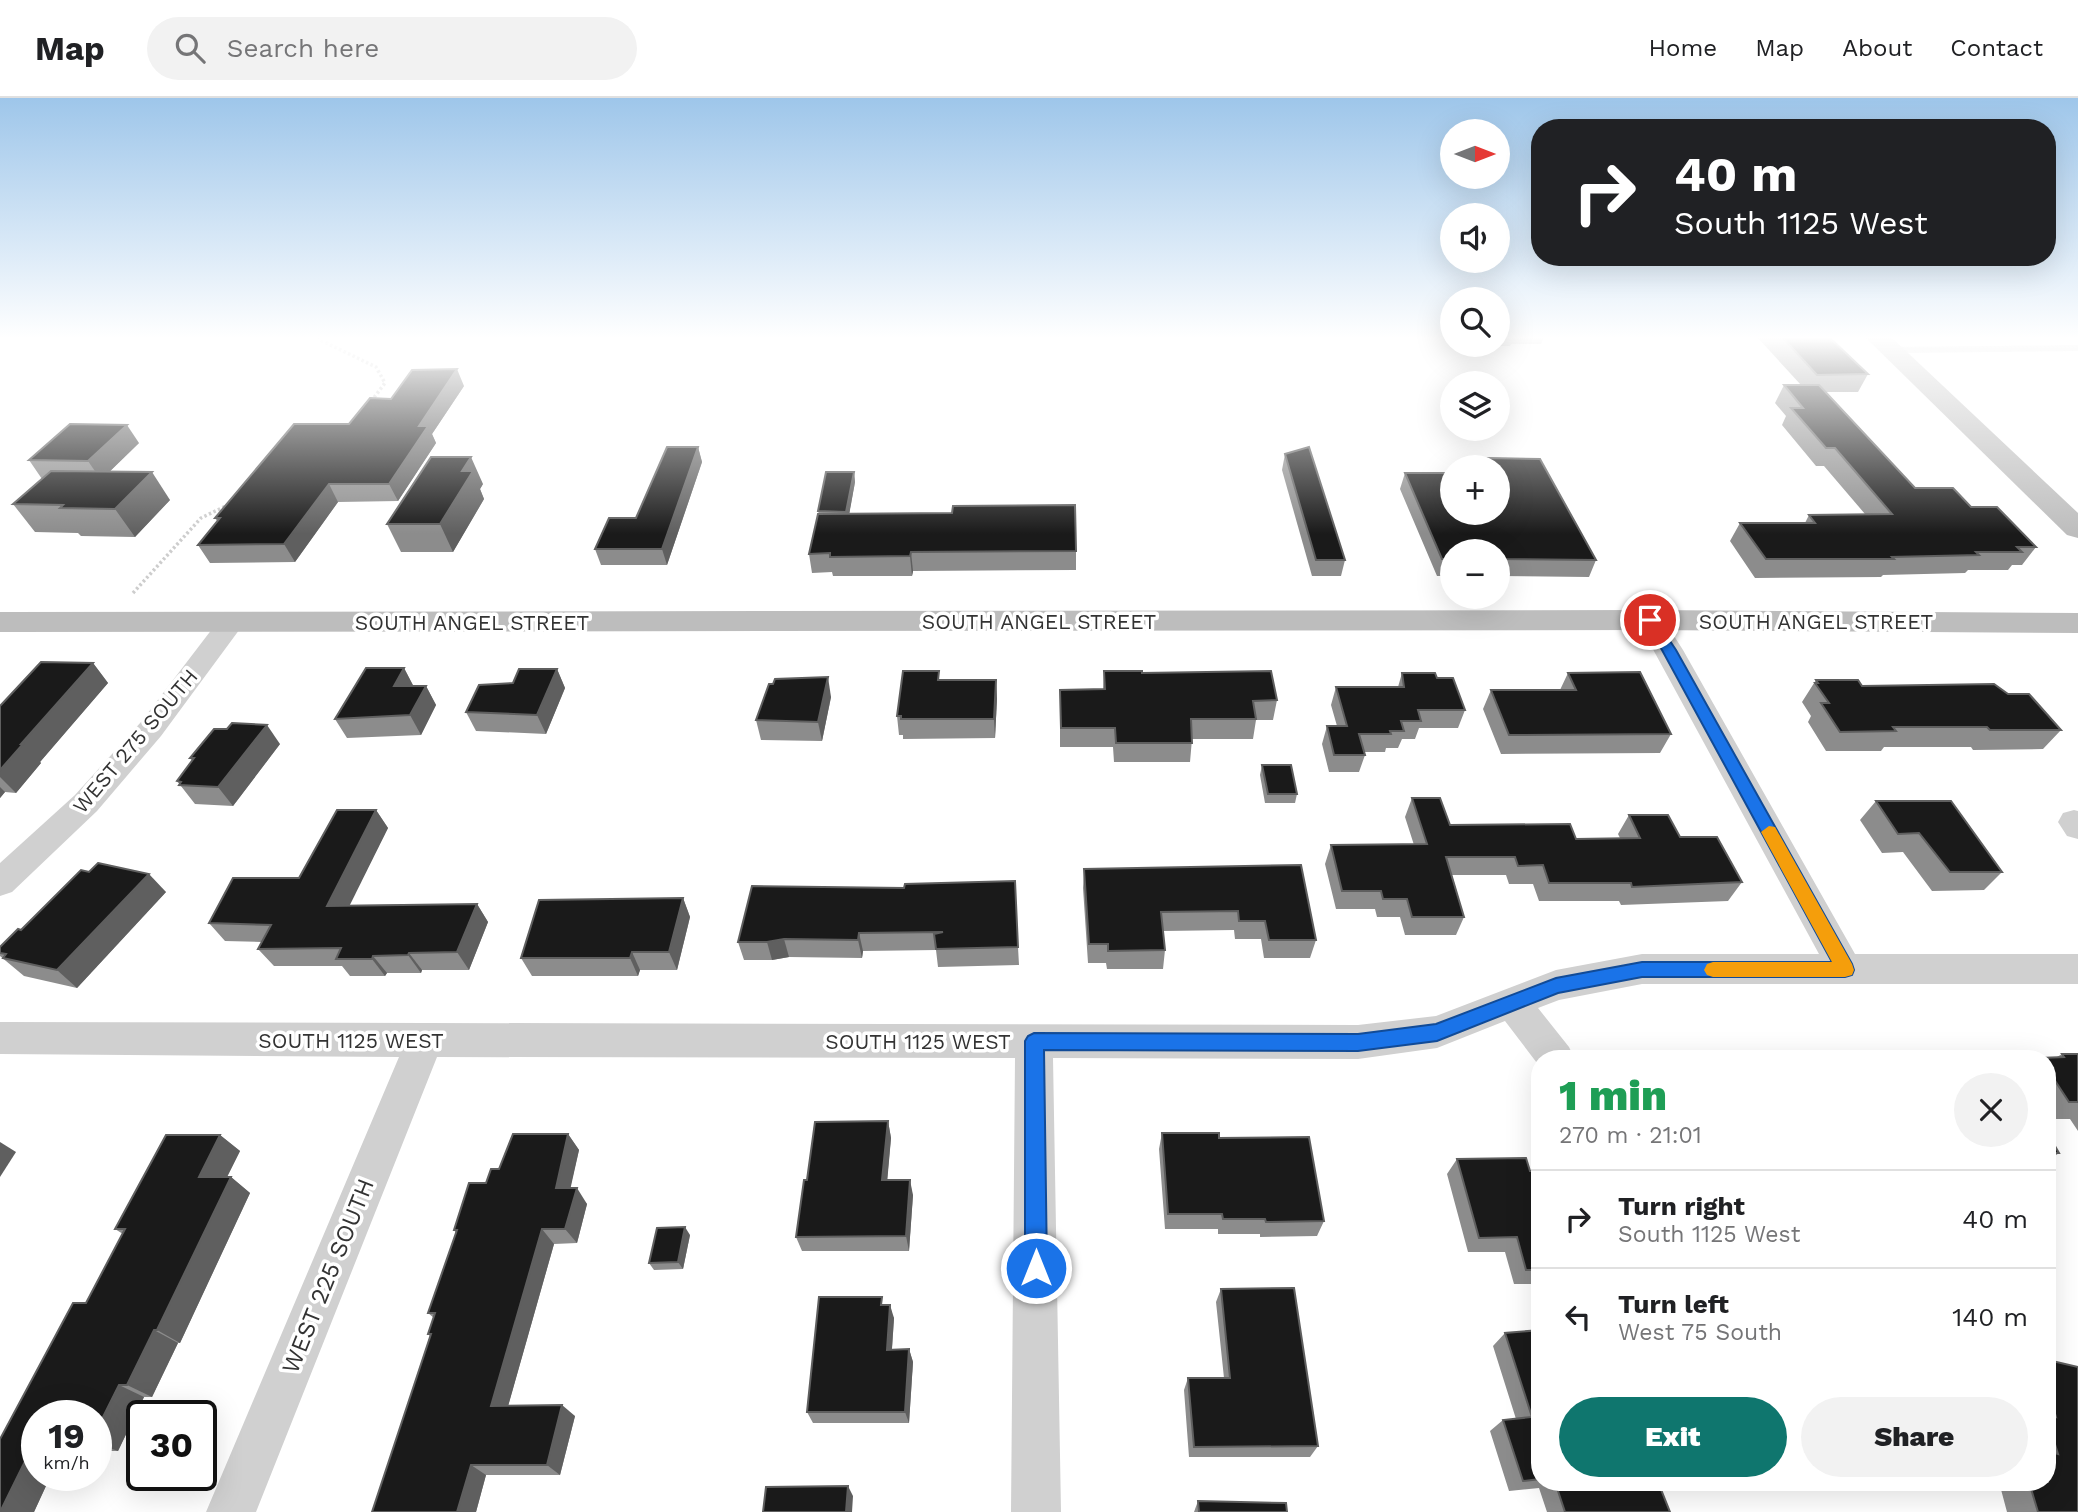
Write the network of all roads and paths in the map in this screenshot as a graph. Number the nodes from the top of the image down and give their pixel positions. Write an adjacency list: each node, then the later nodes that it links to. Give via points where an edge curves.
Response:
1 (370, 402): 3 (path)
2 (1945, 402): 5 (main road)
3 (362, 413)
4 (236, 501): 8 (path, via 201,518)
5 (2078, 529)
6 (1650, 620): 9 (main road, SOUTH ANGEL STREET); 10 (main road, SOUTH ANGEL STREET); 13 (street)
7 (0, 622): 8 (main road, SOUTH ANGEL STREET)
8 (107, 622): 9 (main road, SOUTH ANGEL STREET)
9 (232, 622): 11 (street, WEST 275 SOUTH, via 151,729 86,803)
10 (2078, 623)
11 (0, 883)
12 (2078, 969): 13 (street, SOUTH 1125 WEST)
13 (1845, 970): 14 (street, SOUTH 1125 WEST, via 1642,970 1556,985)
14 (1513, 1004): 17 (street, SOUTH 1125 WEST, via 1437,1032 1358,1042); 18 (street)
15 (0, 1038): 16 (street, SOUTH 1125 WEST)
16 (425, 1040): 17 (street, SOUTH 1125 WEST); 19 (street, WEST 225 SOUTH)
17 (1034, 1041): 20 (street)
18 (1549, 1050)
19 (231, 1512)
20 (1037, 1512)

